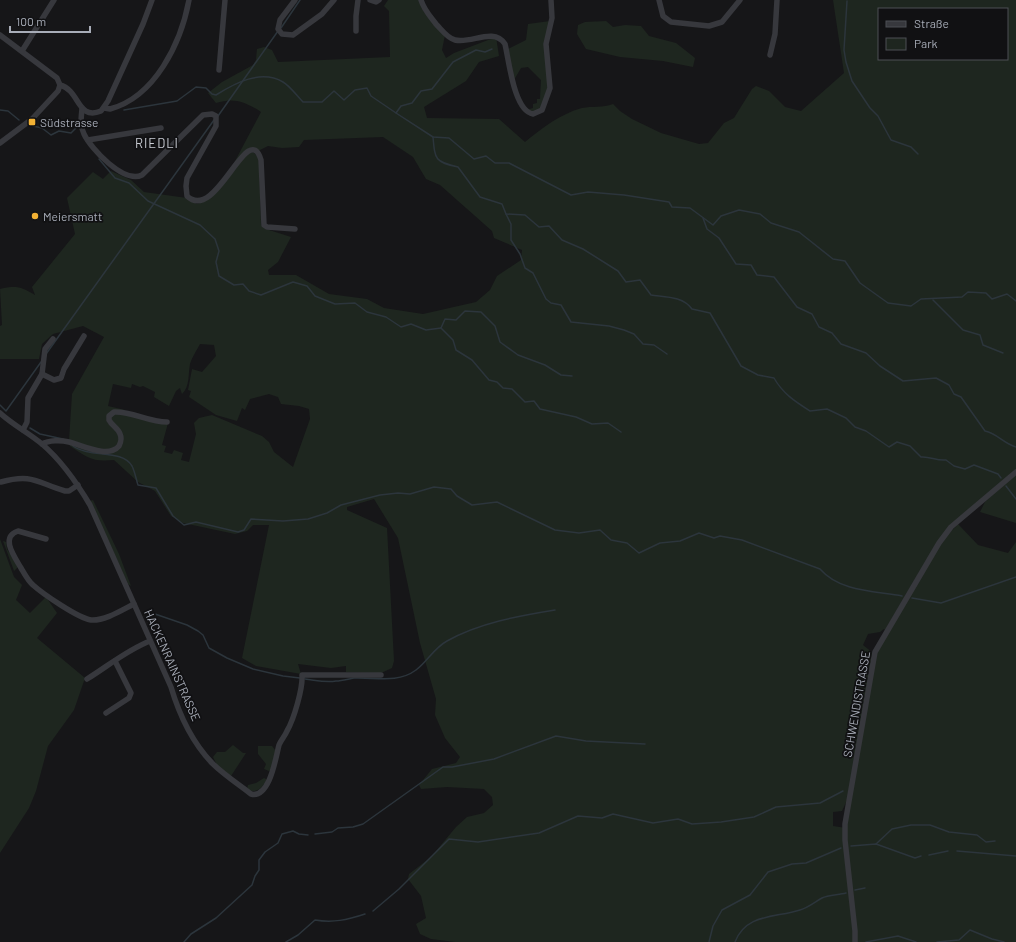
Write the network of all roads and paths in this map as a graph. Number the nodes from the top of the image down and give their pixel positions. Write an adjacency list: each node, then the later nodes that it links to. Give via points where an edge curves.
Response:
1 (54, 0): 17 (street)
2 (152, 0): 21 (street)
3 (189, 0): 21 (street, via 181,32 170,55 156,75 130,101 110,109)
4 (225, 0): 19 (street)
5 (295, 0): 6 (street, via 278,24 282,34 293,35 322,14)
6 (334, 0)
7 (358, 0): 15 (street)
8 (370, 0): 9 (street)
9 (379, 0)
10 (421, 0): 11 (street, via 427,13 454,40 491,36 502,39 520,104 527,112 533,114 542,110 550,88 546,44 552,18)
11 (551, 0)
12 (659, 0): 13 (street, via 664,16 671,22 709,26 722,22)
13 (740, 0)
14 (777, 0): 18 (street, via 775,34)
15 (356, 31)
16 (0, 35): 17 (street)
17 (22, 51): 20 (street, via 58,78)
18 (770, 55)
19 (219, 70)
20 (60, 85): 22 (street, via 70,89); 25 (street, via 58,91 32,119)
21 (104, 108): 22 (street, via 92,113)
22 (82, 109): 24 (street, via 81,125)
23 (161, 128): 24 (street)
24 (88, 140): 26 (street, via 100,156 124,174 135,177 142,175 203,115 212,114 216,116 216,126 187,178 187,196 195,201 206,199 227,177 243,154 254,151 259,154 260,160 264,225)
25 (0, 143)
26 (295, 229)
27 (84, 336): 29 (street, via 61,378 54,380)
28 (54, 339): 29 (street, via 45,349)
29 (42, 374): 32 (street, via 28,398 27,422)
30 (0, 413): 32 (street, HACKENRAINSTRASSE)
31 (167, 422): 33 (street, via 150,421 114,412 109,416 109,420 122,439 113,450 97,450 68,442)
32 (23, 430): 33 (street, HACKENRAINSTRASSE)
33 (42, 444): 36 (street, HACKENRAINSTRASSE)
34 (1016, 472): 44 (street, SCHWENDISTRASSE, via 951,527 875,652 846,824 845,840)
35 (1, 482): 36 (street, via 29,478 65,491)
36 (78, 485): 38 (street, HACKENRAINSTRASSE, via 90,505)
37 (46, 539): 38 (street, via 18,531 10,534 7,539 9,550 33,585 76,614 92,620 109,616)
38 (134, 604): 39 (street, HACKENRAINSTRASSE)
39 (150, 641): 40 (street, via 134,647); 41 (street, HACKENRAINSTRASSE, via 171,687 176,705 203,753 213,764 254,795 267,783 274,770 280,743 292,719 302,675)
40 (115, 661): 42 (street); 43 (street, via 131,693 129,698)
41 (381, 675)
42 (87, 679)
43 (106, 713)
44 (855, 942)

